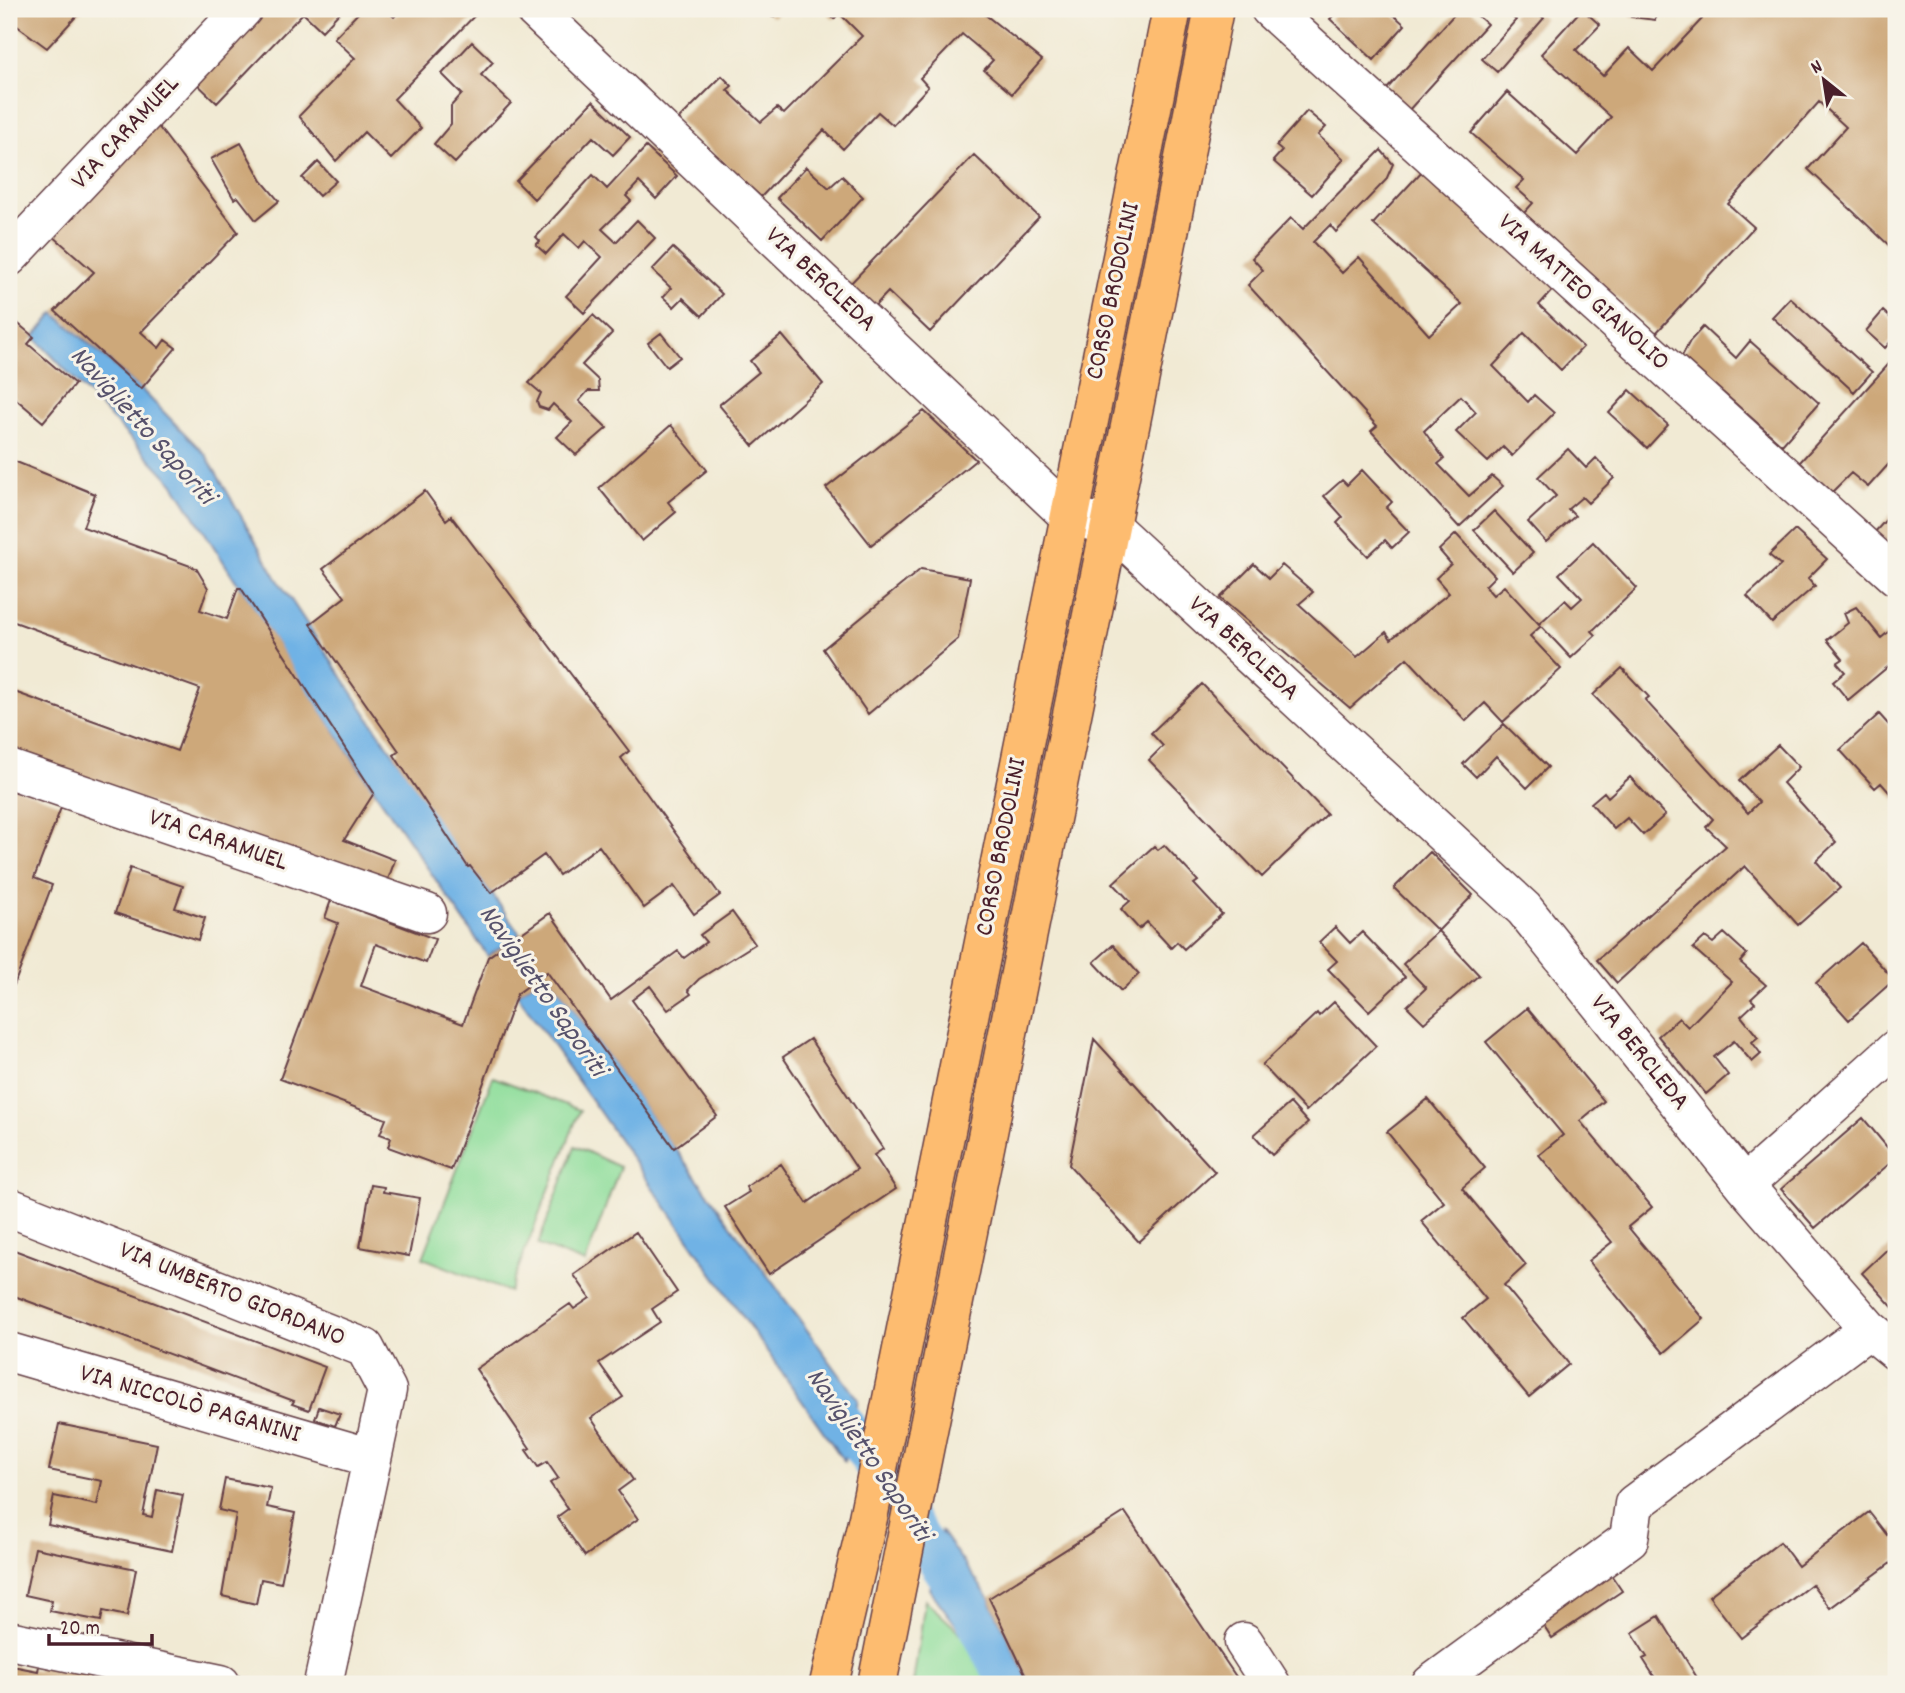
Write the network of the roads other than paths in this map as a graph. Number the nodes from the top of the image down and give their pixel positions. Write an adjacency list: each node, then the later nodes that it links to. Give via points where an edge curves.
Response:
1 (243, 9): 6 (street, VIA CARAMUEL)
2 (534, 9): 7 (street, VIA BERCLEDA)
3 (1172, 9): 7 (main road, CORSO BRODOLINI)
4 (1214, 9): 8 (main road, CORSO BRODOLINI)
5 (1270, 9): 9 (street, VIA MATTEO GIANOLIO)
6 (9, 257)
7 (1069, 516): 8 (street); 22 (main road, CORSO BRODOLINI, via 869,1518)
8 (1109, 525): 13 (street, VIA BERCLEDA, via 1524,909); 23 (main road, CORSO BRODOLINI)
9 (1896, 576)
10 (9, 769): 11 (street, VIA CARAMUEL)
11 (427, 913)
12 (1896, 1049): 13 (street)
13 (1744, 1185): 15 (street, VIA BERCLEDA)
14 (9, 1207): 17 (street, VIA UMBERTO GIORDANO, via 365,1348 387,1390)
15 (1883, 1340): 25 (street, via 1634,1504 1629,1539)
16 (9, 1352): 17 (street, VIA NICCOLÒ PAGANINI)
17 (372, 1458): 21 (street, VIA UMBERTO GIORDANO)
18 (9, 1640): 20 (street)
19 (1244, 1642): 24 (street)
20 (221, 1684)
21 (323, 1684)
22 (829, 1684)
23 (877, 1684)
24 (1272, 1684)
25 (1431, 1684)

